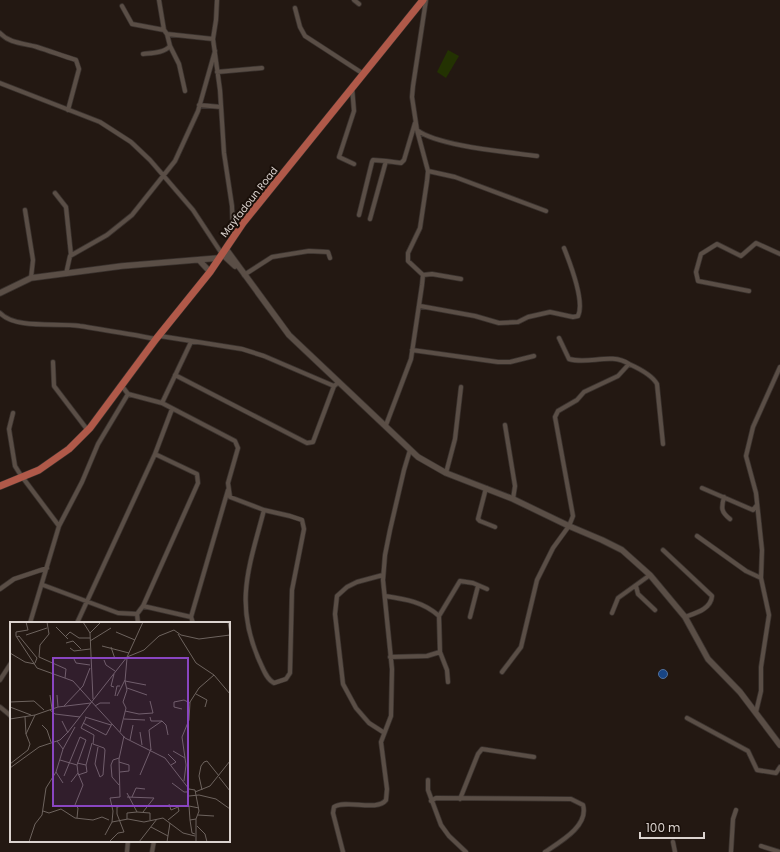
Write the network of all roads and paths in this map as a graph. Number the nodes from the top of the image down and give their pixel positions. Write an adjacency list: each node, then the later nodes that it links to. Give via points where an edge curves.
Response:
1 (160, 0): 9 (street)
2 (217, 0): 12 (street, via 217,16)
3 (354, 0): 6 (street)
4 (422, 0): 18 (main road, Mayfadoun Road)
5 (426, 0): 25 (street, via 412,97)
6 (359, 4)
7 (122, 6): 9 (street, via 132,24)
8 (295, 8): 18 (street, via 305,36)
9 (164, 30): 11 (street)
10 (0, 33): 24 (street, via 13,42 76,60 79,69)
11 (167, 34): 12 (street); 13 (street)
12 (212, 39): 14 (street)
13 (170, 46): 15 (street, via 164,50); 21 (street, via 179,64)
14 (215, 51): 17 (street); 22 (street)
15 (144, 54)
16 (262, 68): 17 (street)
17 (218, 72): 23 (street)
18 (362, 73): 20 (main road, Mayfadoun Road)
19 (0, 83): 24 (street)
20 (352, 87): 29 (street, via 354,112 339,157); 38 (main road, Mayfadoun Road)
21 (185, 91)
22 (199, 105): 23 (street); 31 (street, via 175,161)
23 (221, 107): 36 (street)
24 (68, 110): 31 (street, via 116,131 131,142)
25 (416, 120): 26 (street); 28 (street, via 404,160)
26 (417, 130): 27 (street, via 425,137 489,150); 30 (street)
27 (536, 156)
28 (386, 161): 35 (street, via 373,160); 37 (street)
29 (354, 164)
30 (428, 171): 34 (street, via 455,177); 49 (street, via 420,228 408,251 408,261)
31 (163, 175): 41 (street, via 193,210); 43 (street, via 132,215 107,235)
32 (56, 193): 43 (street, via 66,207)
33 (26, 210): 50 (street, via 33,260)
34 (546, 211)
35 (359, 215)
36 (232, 216): 38 (street, via 234,223); 39 (street)
37 (370, 219)
38 (244, 223): 39 (main road, Mayfadoun Road)
39 (232, 239): 41 (main road, Mayfadoun Road)
40 (564, 248): 54 (street, via 570,260 579,296 581,306 578,316 550,312 518,322 499,323)
41 (222, 254): 45 (street); 46 (main road, Mayfadoun Road); 48 (street)
42 (780, 254): 52 (street, via 756,243 742,256 717,244 700,254 696,272 698,281)
43 (71, 255): 47 (street)
44 (330, 258): 48 (street, via 328,252 318,251 272,256)
45 (200, 260): 46 (street); 47 (street, via 122,266)
46 (210, 272): 56 (main road, Mayfadoun Road)
47 (66, 274): 50 (street)
48 (244, 274): 65 (street, via 290,335)
49 (423, 275): 51 (street, via 432,274); 54 (street)
50 (31, 278): 53 (street)
51 (461, 280)
52 (749, 291)
53 (0, 293)
54 (420, 306): 59 (street)
55 (0, 312): 56 (street, via 14,320 33,324 80,326)
56 (158, 338): 58 (street); 66 (main road, Mayfadoun Road)
57 (559, 338): 62 (street, via 569,359 591,361 612,358)
58 (190, 342): 64 (street); 67 (street, via 264,356)
59 (412, 350): 60 (street, via 498,362); 74 (street, via 408,371)
60 (534, 356)
61 (53, 362): 76 (street, via 54,386)
62 (629, 364): 77 (street, via 644,372 656,384); 93 (street, via 618,376 588,390 555,415 573,516)
63 (780, 367): 89 (street, via 754,427 746,456)
64 (175, 376): 67 (street, via 306,443 313,442); 70 (street)
65 (339, 382): 67 (street); 74 (street)
66 (122, 386): 69 (street); 73 (main road, Mayfadoun Road)
67 (334, 386)
68 (461, 387): 80 (street, via 455,439)
69 (128, 394): 70 (street); 92 (street, via 98,444)
70 (162, 403): 71 (street)
71 (172, 409): 79 (street); 86 (street, via 235,441 238,448)
72 (13, 413): 81 (street, via 9,428 16,466)
73 (96, 419): 76 (main road, Mayfadoun Road); 81 (main road, Mayfadoun Road, via 69,449 39,470)
74 (386, 425): 78 (street)
75 (505, 425): 88 (street, via 515,486)
76 (86, 428): 81 (main road, Mayfadoun Road, via 65,447)
77 (663, 444)
78 (410, 450): 80 (street, via 426,463); 98 (street, via 390,530)
79 (155, 454): 107 (street); 108 (street, via 197,474 198,483)
80 (446, 473): 84 (street)
81 (22, 476): 82 (main road, Mayfadoun Road); 83 (main road, Mayfadoun Road); 92 (street)
82 (0, 482)
83 (0, 486)
84 (486, 488): 88 (street); 94 (street, via 478,519)
85 (702, 488): 87 (street)
86 (228, 489): 90 (street, via 230,497); 113 (street)
87 (724, 497): 89 (street, via 753,510); 91 (street, via 721,510)
88 (513, 499): 93 (street)
89 (757, 505): 100 (street, via 762,550)
90 (264, 510): 90 (street, via 302,520 304,529 292,590 290,673 286,679 274,683 269,680 255,650 248,632 245,611 246,580)
91 (730, 519)
92 (59, 526): 97 (street)
93 (569, 526): 99 (street, via 622,550); 123 (street, via 553,548 538,580 521,647)
94 (495, 527)
95 (697, 536): 100 (street, via 746,571)
96 (663, 550): 115 (street, via 712,596 700,612)
97 (47, 568): 101 (street); 104 (street, via 14,579)
98 (383, 575): 106 (street); 130 (street, via 347,587 337,596 335,614 343,684 356,708 369,723)
99 (650, 575): 103 (street); 115 (street)
100 (761, 578): 127 (street, via 769,615 761,667 761,691)
101 (43, 585): 107 (street); 116 (street)
102 (478, 586): 105 (street); 112 (street, via 460,582); 114 (street)
103 (636, 586): 109 (street, via 638,594); 110 (street, via 618,598)
104 (0, 589)
105 (487, 589)
106 (385, 596): 112 (street, via 421,604); 121 (street)
107 (86, 600): 111 (street, via 118,613); 117 (street)
108 (143, 606): 111 (street); 113 (street)
109 (655, 610)
110 (612, 613)
111 (137, 614): 118 (street)
112 (439, 616): 120 (street)
113 (191, 617): 119 (street)
114 (470, 617)
115 (685, 617): 127 (street, via 708,659)
116 (30, 622)
117 (77, 622)
118 (138, 622)
119 (193, 622)
120 (440, 652): 121 (street, via 427,656); 125 (street, via 447,670)
121 (390, 657): 130 (street, via 391,716)
122 (10, 665): 124 (street)
123 (502, 672)
124 (0, 680)
125 (448, 682)
126 (0, 707): 128 (street)
127 (756, 712): 131 (street)
128 (10, 715)
129 (687, 718): 133 (street, via 748,751 757,770 776,773)
130 (383, 732): 144 (street, via 381,742 386,800 380,805 341,804 334,807 333,813)
131 (780, 745)
132 (534, 757): 135 (street, via 482,749)
133 (780, 767)
134 (428, 780): 136 (street)
135 (460, 798): 136 (street, via 436,798); 146 (street, via 571,799 579,802 583,805 584,814 580,824)
136 (431, 801): 145 (street, via 442,828)
137 (736, 810): 148 (street)
138 (128, 842): 142 (street)
139 (154, 842): 143 (street)
140 (673, 842): 147 (street)
141 (761, 846): 149 (street)
142 (127, 852)
143 (152, 852)
144 (343, 852)
145 (466, 852)
146 (545, 852)
147 (675, 852)
148 (731, 852)
149 (780, 852)

